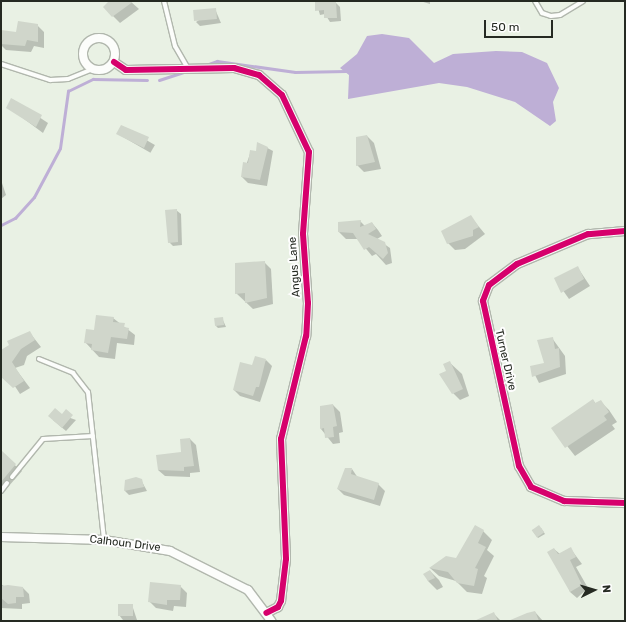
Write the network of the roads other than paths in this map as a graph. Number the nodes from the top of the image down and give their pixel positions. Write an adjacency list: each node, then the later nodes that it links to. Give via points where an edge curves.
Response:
1 (164, 1): 7 (lane, via 175,46)
2 (535, 1): 3 (lane, via 542,13 551,16 560,15)
3 (583, 1)
4 (114, 62): 6 (street, via 105,70); 6 (street, via 112,44 107,39 94,38 87,43 83,54); 7 (street, Angus Lane, via 126,70)
5 (1, 64): 6 (lane, via 50,80 68,79)
6 (93, 69)
7 (189, 70): 17 (street, Angus Lane, via 234,68 259,76 282,95 309,152 303,234 308,304 306,336 281,438 286,559 281,601 278,607)
8 (625, 232): 14 (street, Turner Drive, via 588,234 517,264 489,285 483,301 519,466 531,486 564,501)
9 (39, 360): 10 (lane, via 73,373 85,385)
10 (93, 436): 11 (lane, via 43,439); 16 (lane)
11 (12, 477)
12 (8, 482): 13 (lane)
13 (1, 491)
14 (625, 503)
15 (1, 537): 16 (street, Calhoun Drive)
16 (104, 540): 17 (street, Calhoun Drive, via 158,547 182,556 248,590)
17 (266, 613): 18 (street, Calhoun Drive)
18 (271, 621)

